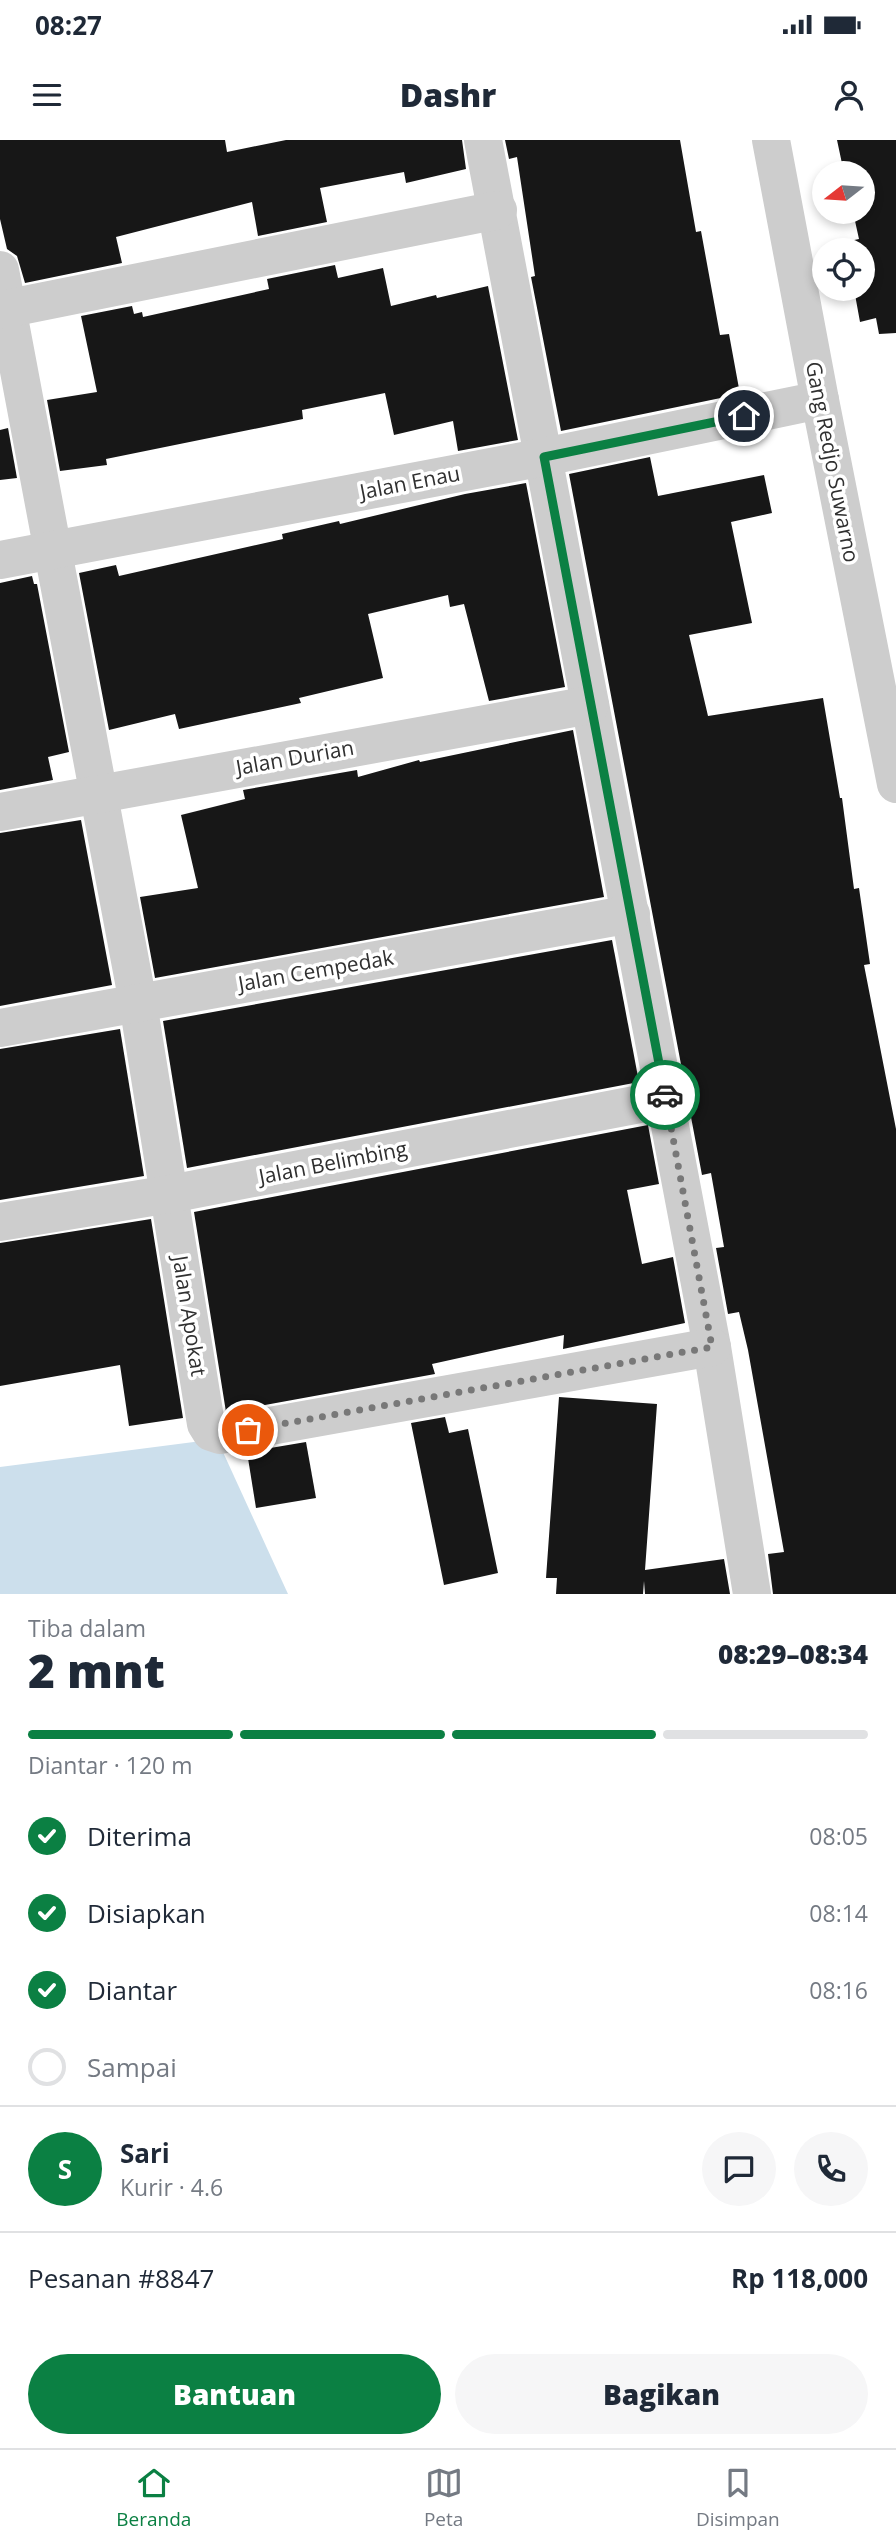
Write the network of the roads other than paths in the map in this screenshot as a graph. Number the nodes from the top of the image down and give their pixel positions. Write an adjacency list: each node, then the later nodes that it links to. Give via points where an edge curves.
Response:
1 (483, 140): 3 (street)
2 (771, 140): 6 (street, Gang Redjo Suwarno)
3 (498, 210): 5 (street); 7 (street)
4 (0, 270): 5 (street, Jalan Apokat)
5 (4, 309): 8 (street, Jalan Apokat)
6 (820, 400): 7 (street, Jalan Enau); 10 (street, Gang Redjo Suwarno)
7 (544, 457): 8 (street, Jalan Enau); 11 (street)
8 (51, 552): 9 (street, Jalan Enau); 13 (street, Jalan Apokat)
9 (0, 560)
10 (886, 678): 12 (street, Gang Redjo Suwarno)
11 (590, 705): 13 (street, Jalan Durian); 15 (street)
12 (896, 784)
13 (99, 793): 14 (street, Jalan Durian); 16 (street, Jalan Apokat)
14 (0, 812)
15 (631, 914): 16 (street, Jalan Cempedak); 18 (street)
16 (138, 1003): 17 (street, Jalan Cempedak); 19 (street, Jalan Apokat)
17 (0, 1028)
18 (666, 1099): 19 (street, Jalan Belimbing); 21 (street)
19 (170, 1194): 20 (street, Jalan Belimbing); 21 (street, Jalan Apokat, via 206,1424 220,1435)
20 (0, 1222)
21 (712, 1347): 22 (street)
22 (752, 1594)

